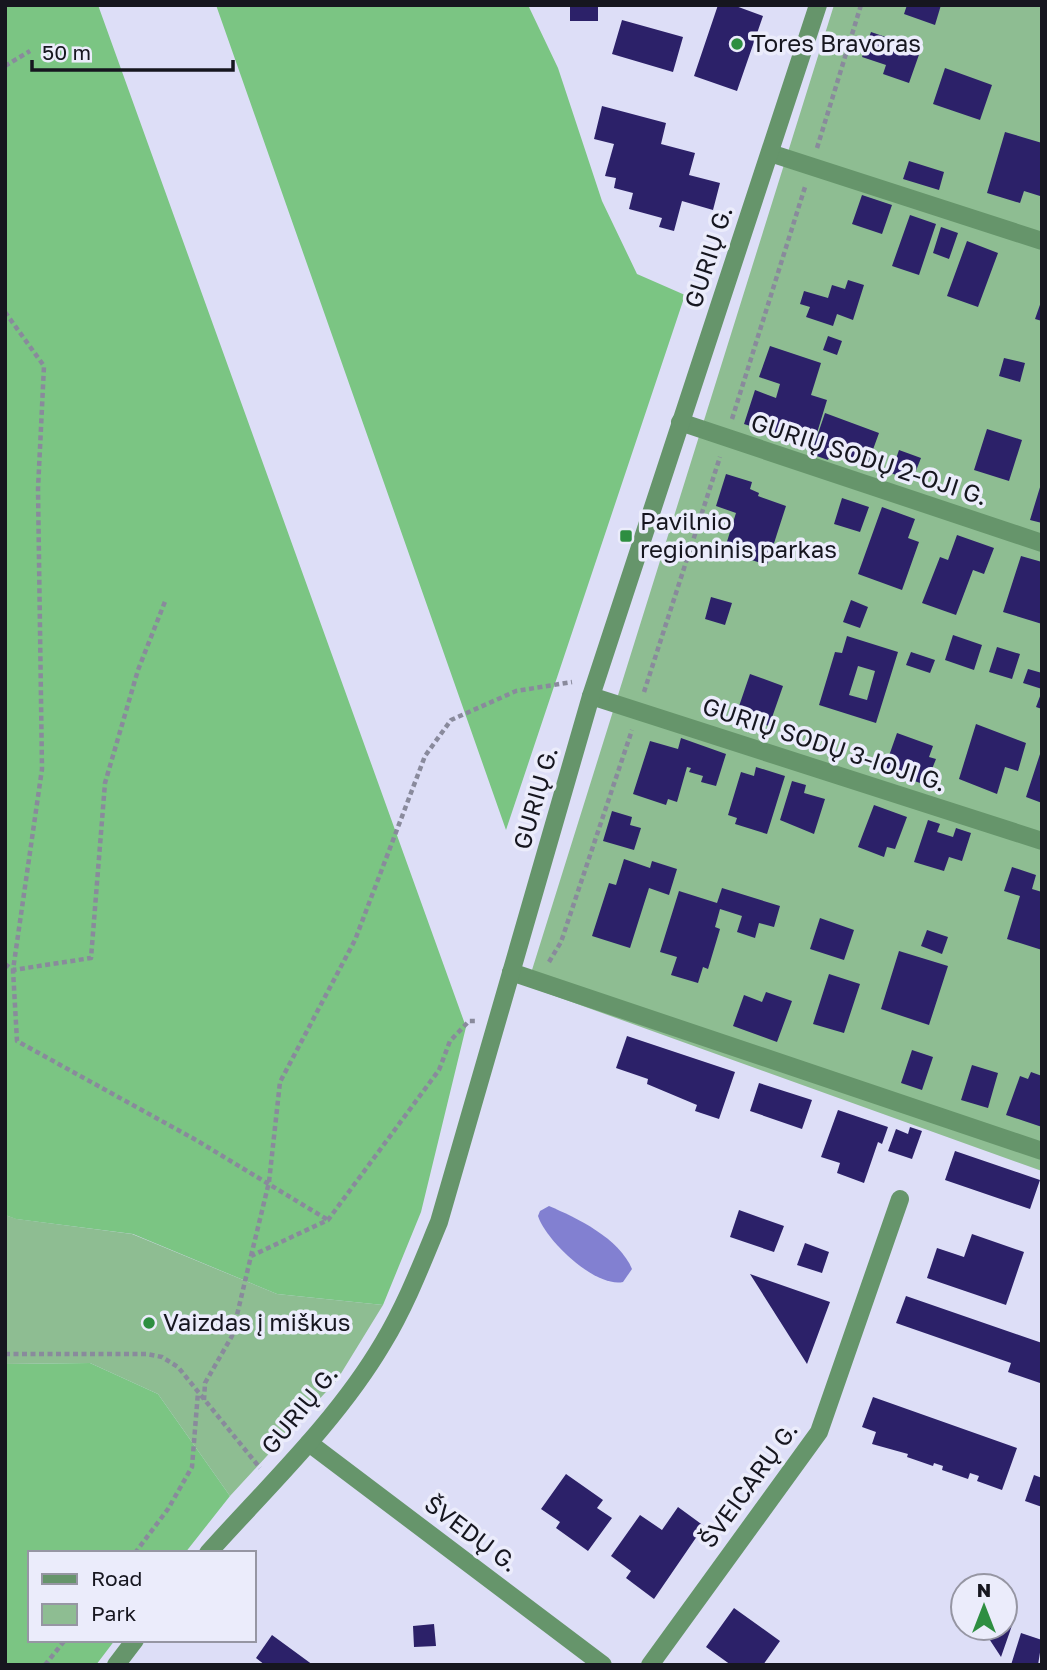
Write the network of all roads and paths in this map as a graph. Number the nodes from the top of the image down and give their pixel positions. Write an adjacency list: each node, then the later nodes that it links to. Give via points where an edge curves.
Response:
1 (818, 5): 5 (street, GURIŲ G.)
2 (861, 5): 6 (path)
3 (30, 51): 4 (path)
4 (5, 66)
5 (770, 153): 6 (street); 9 (street, GURIŲ G.)
6 (811, 167): 7 (street); 10 (path)
7 (1042, 242)
8 (5, 312): 17 (path, via 44,366 38,489 42,769)
9 (680, 422): 10 (street, GURIŲ SODŲ 2-OJI G.); 13 (street, GURIŲ G.)
10 (726, 438): 11 (street, GURIŲ SODŲ 2-OJI G.); 14 (path)
11 (1042, 543)
12 (166, 599): 17 (path, via 138,670 105,783 91,958)
13 (594, 687): 14 (street, GURIŲ SODŲ 3-IOJI G.); 18 (street, GURIŲ G.); 22 (path, via 516,691 451,720 425,756 355,940 281,1082)
14 (638, 711): 15 (street, GURIŲ SODŲ 3-IOJI G.); 19 (path, via 561,942)
15 (1042, 841)
16 (5, 964): 17 (path)
17 (13, 970): 22 (path, via 17,1041)
18 (511, 972): 19 (street); 20 (street, GURIŲ G.)
19 (538, 980): 21 (street)
20 (499, 1018): 24 (path, via 469,1021 450,1041 439,1070); 29 (street, GURIŲ G., via 439,1222 411,1288 383,1344)
21 (1042, 1151)
22 (268, 1182): 24 (path); 25 (path)
23 (900, 1199): 38 (street, ŠVEICARŲ G., via 819,1432)
24 (328, 1220): 25 (path)
25 (251, 1256): 28 (path, via 232,1336 205,1383)
26 (5, 1354): 27 (path, via 147,1354 178,1367)
27 (198, 1391): 28 (path); 31 (path, via 192,1467)
28 (204, 1400): 30 (path)
29 (309, 1443): 30 (street, GURIŲ G.); 37 (street, ŠVEDŲ G.)
30 (271, 1483): 32 (street, GURIŲ G.)
31 (136, 1551)
32 (210, 1551)
33 (63, 1642): 35 (path)
34 (133, 1642): 36 (street)
35 (45, 1665)
36 (116, 1665)
37 (603, 1665)
38 (650, 1665)

